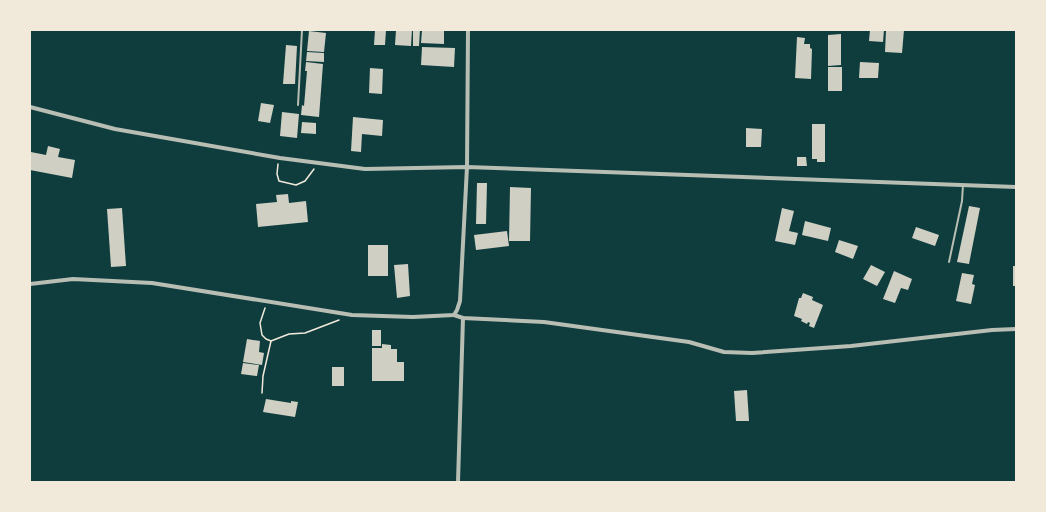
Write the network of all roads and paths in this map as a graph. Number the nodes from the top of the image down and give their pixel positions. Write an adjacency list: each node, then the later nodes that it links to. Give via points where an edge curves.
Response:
1 (302, 30): 3 (lane)
2 (468, 30): 7 (street)
3 (298, 105)
4 (30, 107): 5 (street, via 115,128)
5 (280, 158): 6 (street); 6 (path, via 277,167 279,181 296,185 305,181)
6 (317, 163): 7 (street, via 365,168)
7 (467, 167): 8 (street); 14 (street, via 460,301)
8 (963, 185): 9 (street); 10 (lane)
9 (1016, 187)
10 (949, 262)
11 (30, 284): 12 (street, via 73,279 152,284)
12 (270, 303): 13 (street); 17 (path, via 262,312 260,323 262,335)
13 (352, 315): 14 (street); 17 (path, via 305,333 289,334)
14 (454, 315): 15 (street)
15 (464, 318): 16 (street, via 544,322 689,342 724,352 752,353 851,346 992,330); 19 (street)
16 (1016, 330)
17 (271, 341): 18 (path, via 262,376)
18 (262, 393)
19 (458, 482)

